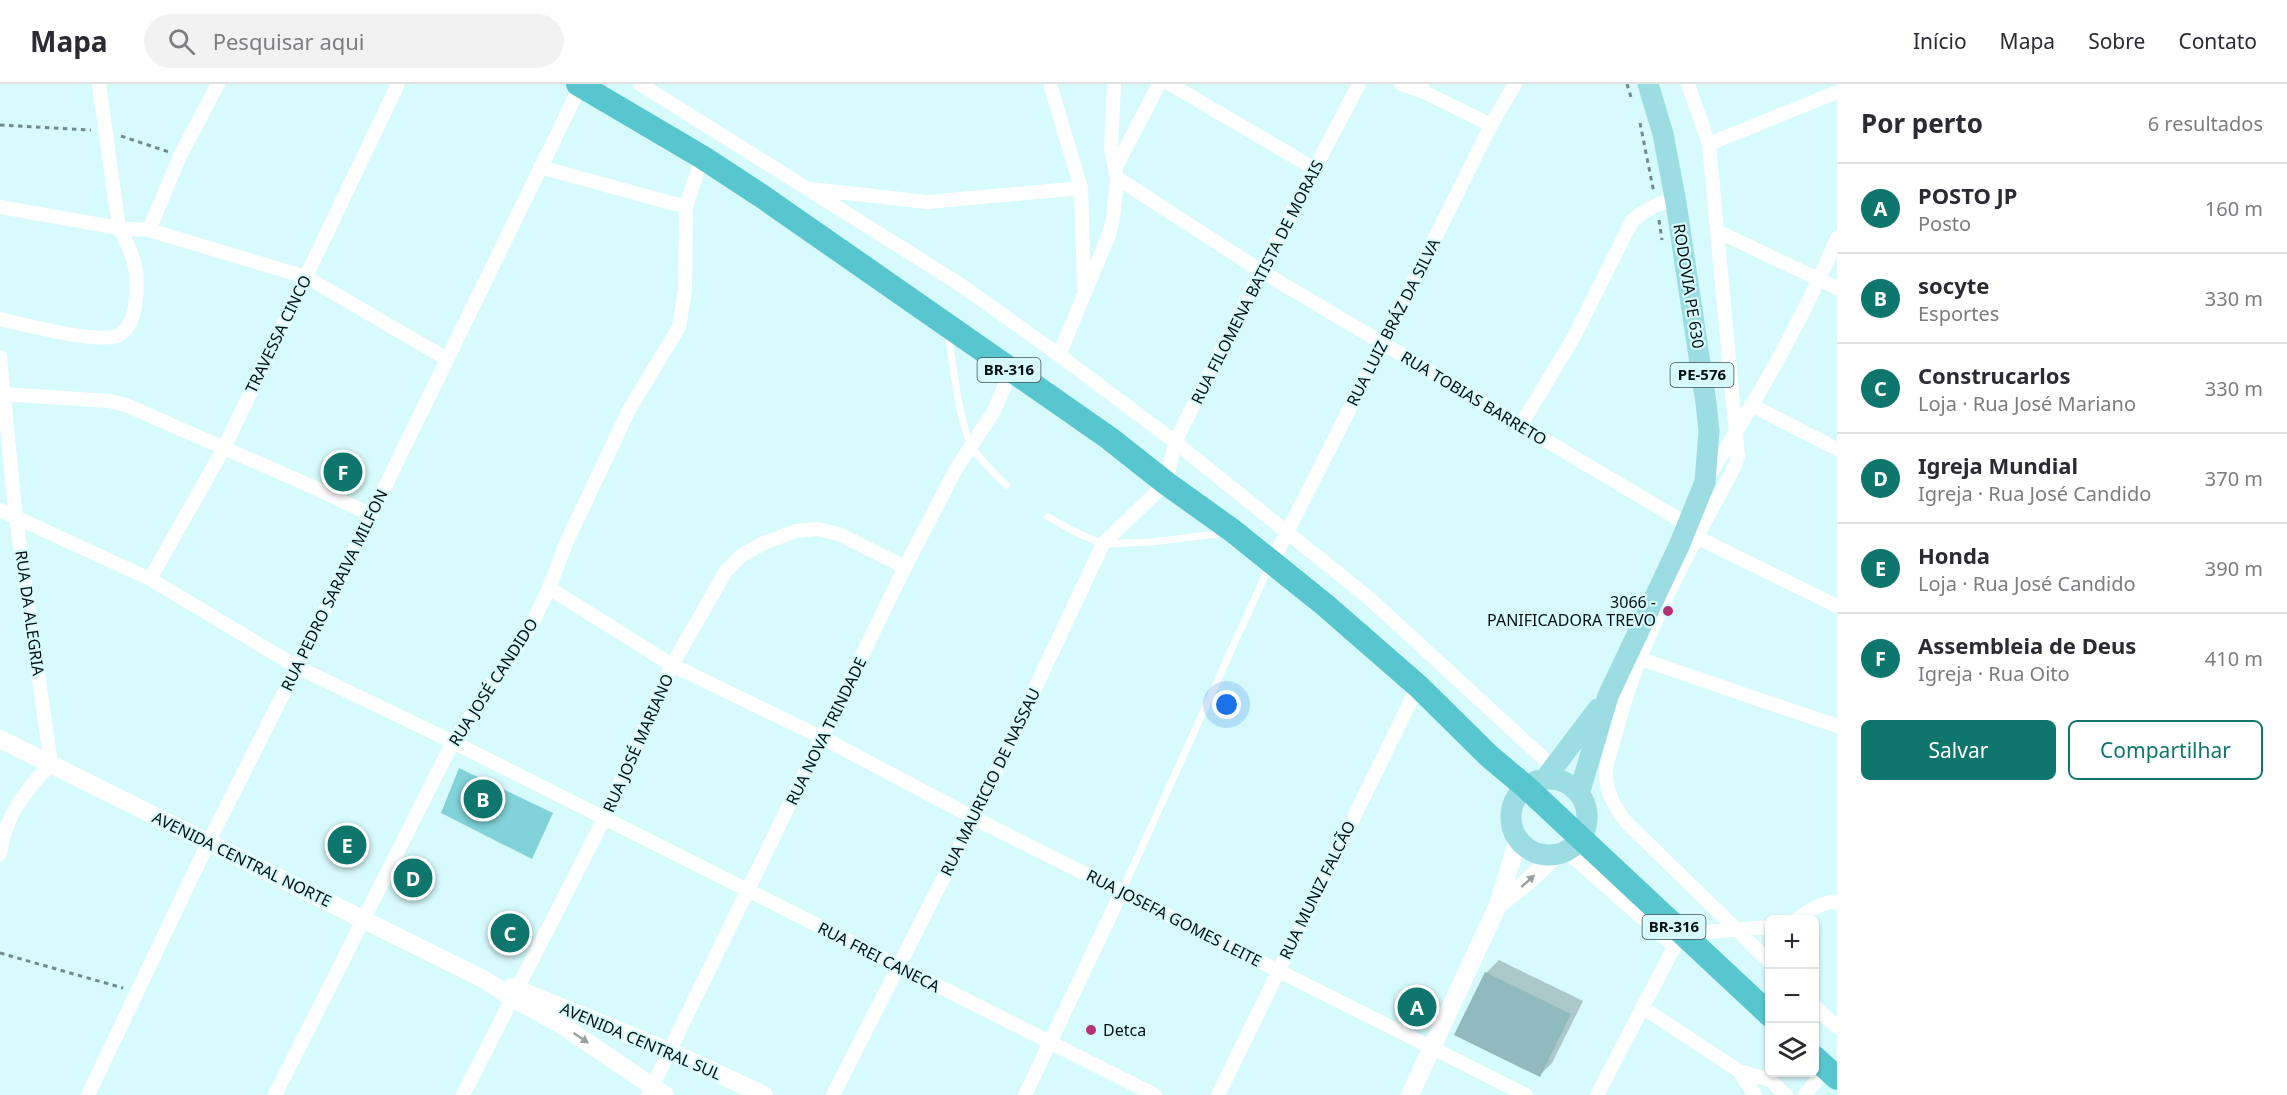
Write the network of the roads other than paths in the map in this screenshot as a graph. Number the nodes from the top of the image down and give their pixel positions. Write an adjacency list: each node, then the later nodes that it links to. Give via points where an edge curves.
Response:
1 (99, 84): 28 (street)
2 (218, 84): 29 (street, via 180,156)
3 (398, 84): 33 (street, TRAVESSA CINCO)
4 (640, 84): 24 (street)
5 (1050, 84): 23 (street)
6 (1114, 84): 22 (street, via 1111,149)
7 (1159, 84): 22 (street)
8 (1170, 84): 21 (street)
9 (1359, 84): 21 (street, RUA FILOMENA BATISTA DE MORAIS)
10 (1401, 84): 15 (street)
11 (1515, 84): 17 (street, RUA LUIZ BRÁZ DA SILVA)
12 (1648, 84): 25 (main road, RODOVIA PE 630 / PE-576, via 1663,134)
13 (1688, 84): 18 (street)
14 (580, 85): 19 (highway, BR-316); 20 (street, RUA PEDRO SARAIVA MILFON)
15 (1423, 88): 17 (street)
16 (1837, 92): 18 (street)
17 (1491, 126): 39 (street, RUA LUIZ BRÁZ DA SILVA)
18 (1709, 144): 30 (street)
19 (702, 157): 27 (street, RUA JOSÉ CANDIDO); 38 (highway, BR-316)
20 (540, 167): 27 (street); 42 (street, RUA PEDRO SARAIVA MILFON)
21 (1315, 169): 32 (street, RUA FILOMENA BATISTA DE MORAIS)
22 (1116, 174): 32 (street, RUA TOBIAS BARRETO); 36 (street, via 1109,235)
23 (1081, 188): 24 (street, via 927,202); 36 (street)
24 (807, 189): 40 (street, via 958,284)
25 (1666, 202): 46 (street, via 1632,221 1575,335); 52 (main road, RODOVIA PE 630 / PE-576, via 1708,421)
26 (0, 207): 28 (street)
27 (686, 207): 66 (street, RUA JOSÉ CANDIDO, via 685,291 679,327 629,410)
28 (119, 228): 29 (street); 37 (street, via 132,251 137,284 132,317 119,335 92,338)
29 (149, 230): 33 (street)
30 (1717, 231): 34 (street); 47 (street)
31 (1837, 238): 34 (street)
32 (1261, 271): 39 (street, RUA TOBIAS BARRETO); 48 (street, RUA FILOMENA BATISTA DE MORAIS)
33 (306, 277): 42 (street); 50 (street, TRAVESSA CINCO)
34 (1820, 280): 35 (street); 45 (street)
35 (1837, 288)
36 (1084, 293): 40 (street)
37 (0, 319)
38 (947, 326): 43 (highway, BR-316); 49 (lane)
39 (1383, 343): 46 (street, RUA TOBIAS BARRETO); 61 (street, RUA LUIZ BRÁZ DA SILVA)
40 (1059, 355): 48 (street)
41 (0, 357): 44 (street, RUA DA ALEGRIA)
42 (447, 358): 56 (street, RUA PEDRO SARAIVA MILFON)
43 (1011, 371): 49 (street, RUA NOVA TRINDADE, via 994,411); 53 (highway, BR-316)
44 (2, 393): 50 (street, via 118,403); 58 (street, RUA DA ALEGRIA)
45 (1751, 405): 47 (street); 51 (street)
46 (1521, 425): 60 (street, RUA TOBIAS BARRETO, via 1675,517)
47 (1734, 435): 52 (street); 60 (street, via 1738,456 1735,466)
48 (1175, 442): 53 (street, RUA FILOMENA BATISTA DE MORAIS); 61 (street)
49 (972, 446): 54 (lane); 64 (street, RUA NOVA TRINDADE)
50 (224, 448): 56 (street); 65 (street, TRAVESSA CINCO)
51 (1837, 449)
52 (1705, 482): 60 (main road, RODOVIA PE 630 / PE-576)
53 (1166, 483): 59 (highway, BR-316); 62 (street, RUA MAURICIO DE NASSAU)
54 (1006, 485)
55 (0, 510): 58 (street, RUA FREI CANECA)
56 (371, 515): 70 (street, RUA PEDRO SARAIVA MILFON)
57 (1048, 517): 62 (lane)
58 (16, 518): 65 (street, RUA FREI CANECA); 77 (street, RUA DA ALEGRIA)
59 (1233, 531): 62 (lane); 63 (highway, BR-316)
60 (1691, 532): 67 (street, RUA TOBIAS BARRETO); 68 (main road, RODOVIA PE 630 / PE-576)
61 (1286, 533): 63 (street, RUA LUIZ BRÁZ DA SILVA); 78 (street, via 1370,599)
62 (1104, 544): 80 (street, RUA MAURICIO DE NASSAU)
63 (1272, 562): 71 (highway, BR-316); 87 (lane)
64 (905, 567): 69 (street, RUA JOSÉ MARIANO, via 839,534 818,529 796,531 764,543 742,555 726,571); 74 (street, RUA NOVA TRINDADE)
65 (150, 579): 70 (street, RUA FREI CANECA)
66 (549, 588): 69 (street, RUA JOSEFA GOMES LEITE); 76 (street, RUA JOSÉ CANDIDO, via 530,628)
67 (1837, 606)
68 (1633, 657): 72 (main road, PE-576); 73 (street); 93 (street, via 1606,771 1608,790 1615,808 1640,836)
69 (672, 665): 74 (street, RUA JOSEFA GOMES LEITE); 81 (street, RUA JOSÉ MARIANO)
70 (297, 667): 76 (street, RUA FREI CANECA); 83 (street, RUA PEDRO SARAIVA MILFON)
71 (1418, 686): 78 (highway, BR-316, via 1489,756); 97 (street, RUA MUNIZ FALCÃO)
72 (1608, 696): 78 (main road, PE-576); 79 (main road, PE-576)
73 (1837, 726)
74 (823, 738): 80 (street, RUA JOSEFA GOMES LEITE); 86 (street, RUA NOVA TRINDADE)
75 (0, 739): 77 (main road, AVENIDA CENTRAL NORTE)
76 (453, 742): 81 (street, RUA FREI CANECA); 91 (street, RUA JOSÉ CANDIDO)
77 (51, 764): 83 (main road, AVENIDA CENTRAL NORTE); 85 (street, via 29,786 12,814)
78 (1542, 778): 79 (main road, via 1564,783); 82 (main road, via 1519,794 1511,811); 84 (highway, BR-316)
79 (1579, 794): 84 (main road, via 1585,805 1585,829)
80 (974, 818): 87 (street, RUA JOSEFA GOMES LEITE); 96 (street, RUA MAURICIO DE NASSAU)
81 (604, 819): 86 (street, RUA FREI CANECA); 98 (street, RUA JOSÉ MARIANO)
82 (1518, 838): 84 (main road, via 1525,846 1545,855); 89 (main road)
83 (208, 843): 91 (main road, AVENIDA CENTRAL NORTE); 109 (street, RUA PEDRO SARAIVA MILFON)
84 (1567, 848): 89 (main road, one-way to 84); 94 (highway, BR-316)
85 (0, 854)
86 (747, 891): 96 (street, RUA FREI CANECA); 105 (street, RUA NOVA TRINDADE)
87 (1122, 891): 97 (street, RUA JOSEFA GOMES LEITE); 103 (street)
88 (1837, 902): 90 (street, via 1818,905)
89 (1498, 905): 104 (main road)
90 (1803, 915)
91 (364, 920): 98 (main road, AVENIDA CENTRAL NORTE); 110 (street, RUA JOSÉ CANDIDO)
92 (1765, 927): 93 (street)
93 (1735, 929): 94 (street); 95 (street)
94 (1678, 940): 99 (street); 101 (highway, BR-316)
95 (1765, 957)
96 (900, 967): 103 (street, RUA FREI CANECA); 113 (street, RUA MAURICIO DE NASSAU)
97 (1278, 971): 104 (street, RUA JOSEFA GOMES LEITE); 116 (street, RUA MUNIZ FALCÃO)
98 (514, 993): 105 (main road, AVENIDA CENTRAL SUL); 108 (main road, AVENIDA CENTRAL SUL, one-way to 108); 111 (street, RUA JOSÉ MARIANO)
99 (1642, 1007): 107 (street); 119 (street)
100 (1819, 1010): 102 (street)
101 (1765, 1011)
102 (1837, 1027)
103 (1049, 1044): 114 (street); 115 (street, RUA FREI CANECA)
104 (1433, 1047): 117 (main road); 118 (street, RUA JOSEFA GOMES LEITE)
105 (669, 1051): 108 (street, RUA NOVA TRINDADE); 112 (main road, AVENIDA CENTRAL SUL)
106 (1826, 1067): 122 (street)
107 (1739, 1071): 120 (street); 121 (street, via 1770,1080)
108 (655, 1093)
109 (88, 1095)
110 (275, 1095)
111 (463, 1095)
112 (764, 1095)
113 (833, 1095)
114 (1025, 1095)
115 (1155, 1095)
116 (1218, 1095)
117 (1410, 1095)
118 (1526, 1095)
119 (1597, 1095)
120 (1755, 1095)
121 (1786, 1095)
122 (1804, 1095)

